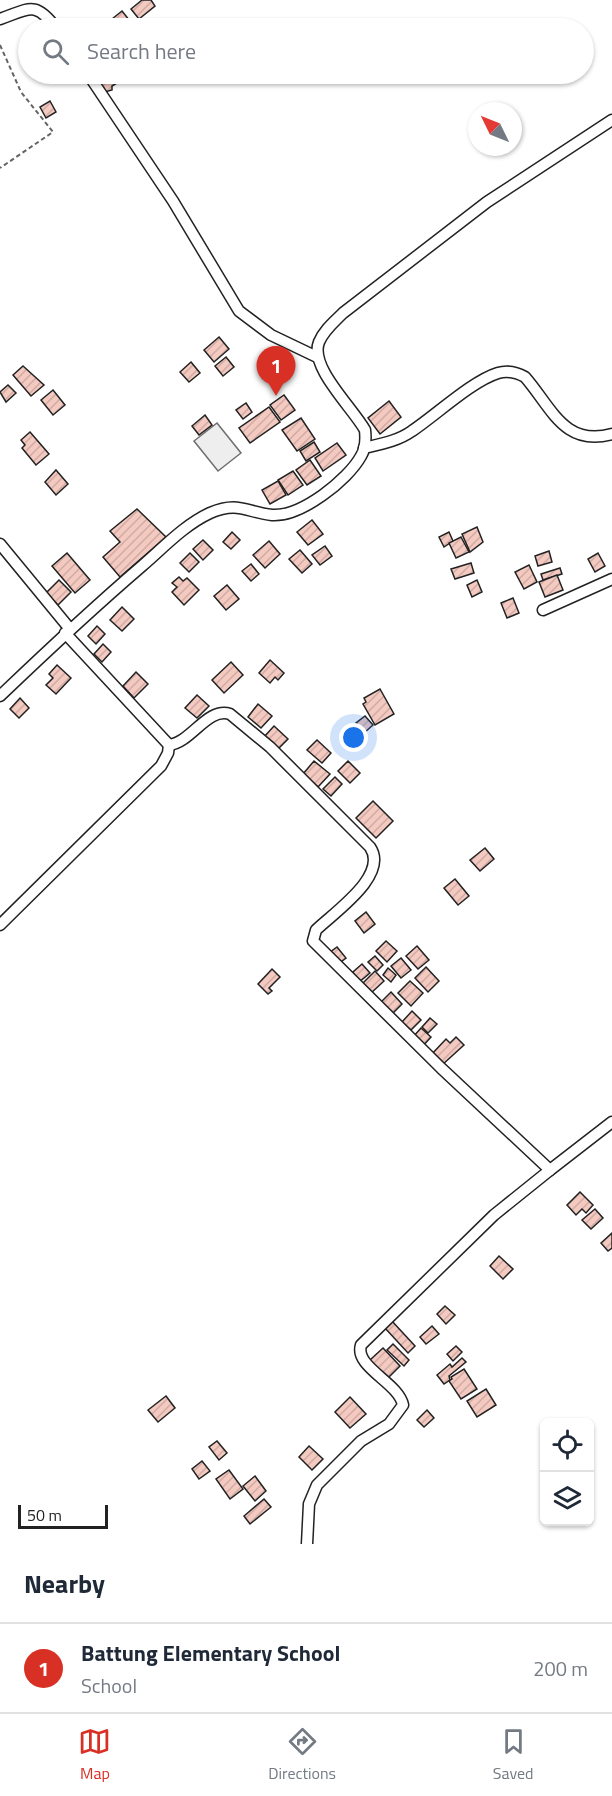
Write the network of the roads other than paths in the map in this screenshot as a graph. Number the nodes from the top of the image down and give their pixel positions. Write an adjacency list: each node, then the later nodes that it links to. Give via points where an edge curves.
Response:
1 (47, 18): 2 (street, via 33,7)
2 (0, 19)
3 (95, 84): 5 (street, via 173,201 239,311 271,335)
4 (612, 120): 5 (street, via 487,202 343,313 325,331)
5 (316, 357): 7 (street, via 365,430)
6 (612, 434): 7 (street, via 591,439 570,431 525,377 505,372 486,379 412,432)
7 (364, 448): 11 (street, via 351,470 306,506 272,515 236,506 209,513 188,526)
8 (0, 544): 11 (street)
9 (612, 579): 10 (street)
10 (543, 610)
11 (68, 631): 12 (street); 13 (street)
12 (0, 696)
13 (169, 745): 14 (street, via 161,766); 16 (street, via 186,739 214,714 230,714 270,747 370,847 375,867 369,878 316,930 313,941)
14 (0, 925)
15 (612, 1122): 16 (street)
16 (550, 1170): 17 (street, via 494,1215 361,1345 363,1359 403,1405 389,1424 351,1449 317,1485 309,1504)
17 (307, 1544)

